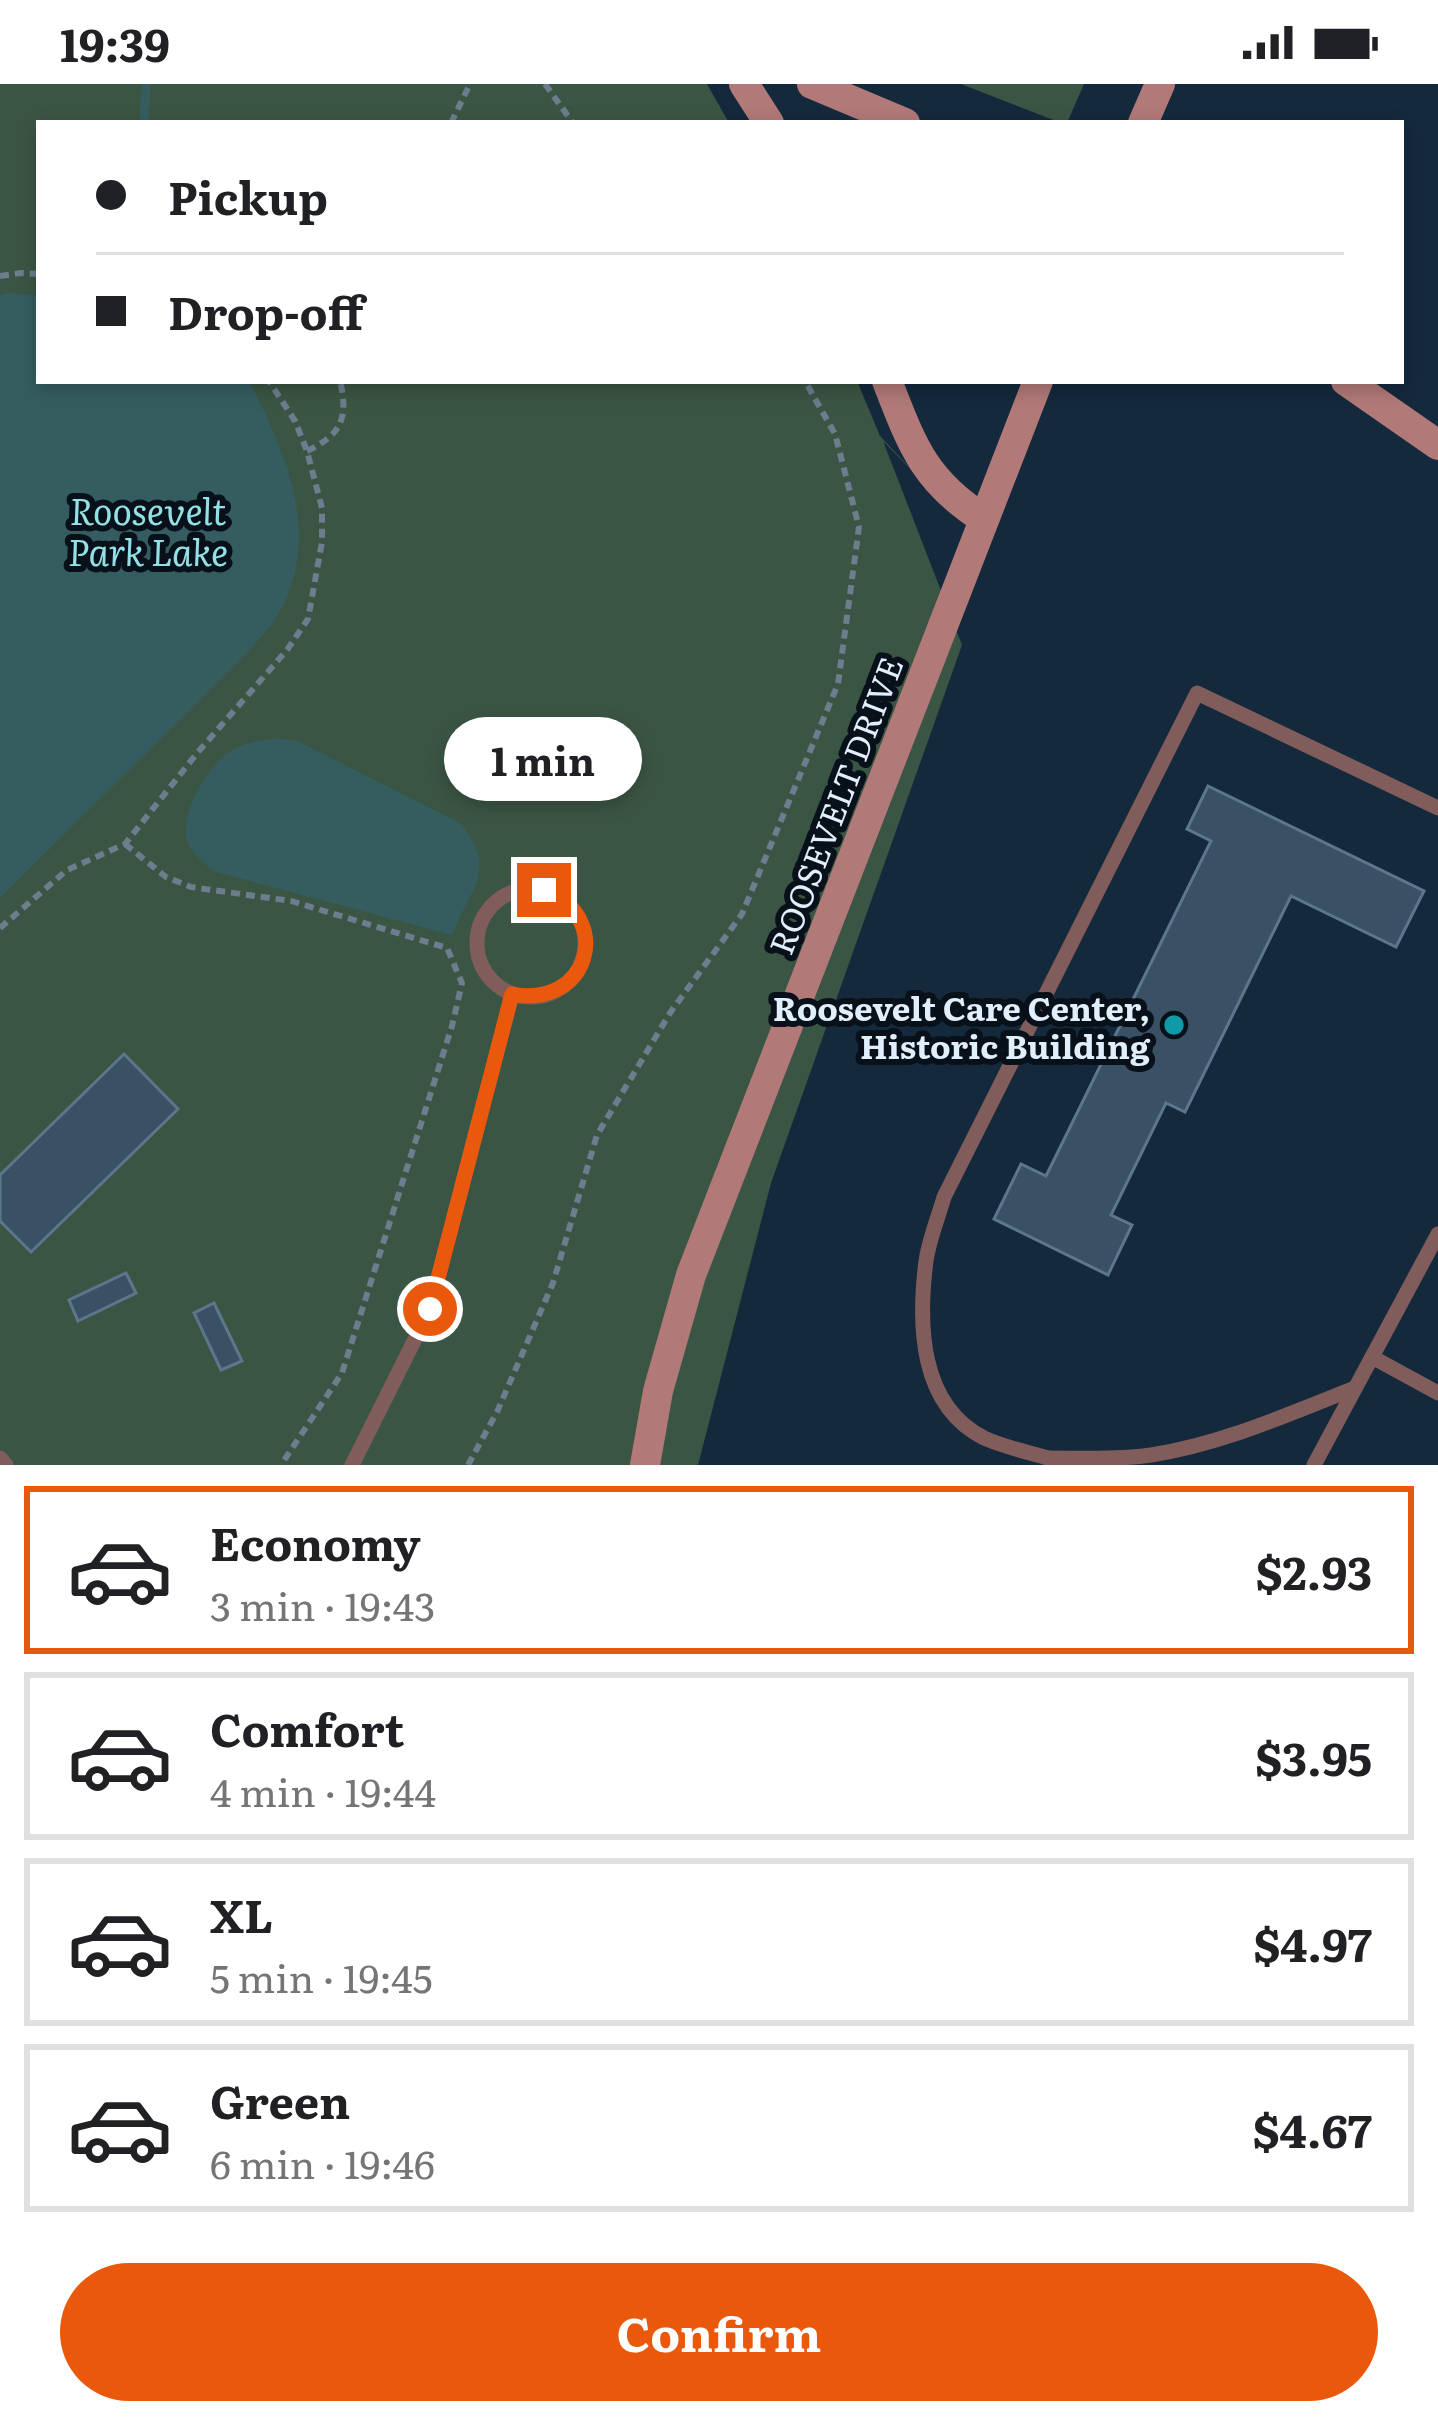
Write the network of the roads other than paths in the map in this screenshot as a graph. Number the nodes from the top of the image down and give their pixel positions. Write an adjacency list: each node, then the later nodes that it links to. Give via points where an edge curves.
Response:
1 (743, 84): 4 (street)
2 (812, 84): 5 (street)
3 (1160, 84): 6 (street)
4 (768, 120)
5 (898, 120)
6 (1144, 120)
7 (888, 384): 11 (street, via 932,476)
8 (1037, 384): 11 (street, ROOSEVELT DRIVE)
9 (1350, 384): 10 (street)
10 (1438, 445)
11 (984, 519): 22 (street, ROOSEVELT DRIVE, via 691,1275)
12 (1438, 808): 19 (lane, via 1197,693 944,1197 926,1259 924,1339 941,1397 982,1437)
13 (512, 994): 13 (lane, via 547,995 584,959 583,923 544,890 508,893 482,919 484,972); 21 (lane, via 430,1309)
14 (1438, 1234): 15 (lane)
15 (1372, 1358): 16 (lane); 17 (lane)
16 (1355, 1388): 19 (lane, via 1186,1448); 23 (lane)
17 (1438, 1393)
18 (0, 1458): 20 (lane)
19 (1051, 1461)
20 (6, 1465)
21 (352, 1465)
22 (645, 1465)
23 (1314, 1465)

